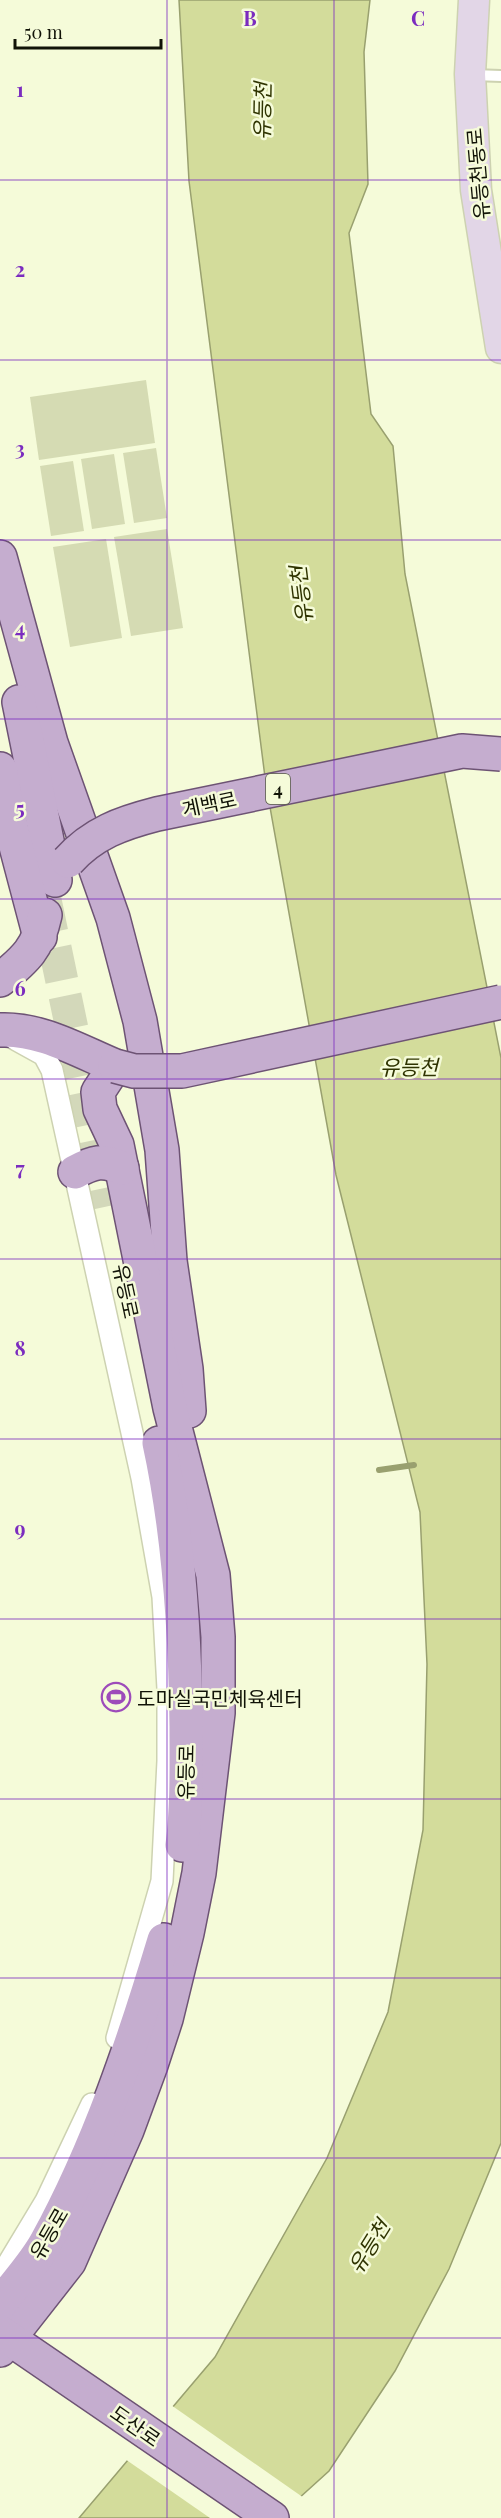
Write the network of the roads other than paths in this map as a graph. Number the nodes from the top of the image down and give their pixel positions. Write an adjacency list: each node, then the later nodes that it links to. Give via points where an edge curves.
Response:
1 (474, 0): 2 (main road, 유등천동로)
2 (470, 74): 3 (lane); 4 (main road, 유등천동로, via 476,190)
3 (501, 76)
4 (501, 348)
5 (0, 557): 20 (main road, via 51,743 113,918 150,1066 162,1150 170,1262 186,1369)
6 (0, 611): 11 (main road)
7 (0, 688): 11 (main road)
8 (501, 754): 11 (main road, 계백로 / 4, bridge, via 462,751 157,814 113,826 81,846)
9 (0, 771): 10 (main road)
10 (17, 847): 11 (main road, via 25,850 40,845); 12 (main road)
11 (50, 849): 12 (main road)
12 (40, 937): 13 (main road, via 21,963)
13 (0, 980)
14 (501, 1002): 16 (main road, bridge, via 182,1071 134,1071)
15 (0, 1032): 16 (main road, via 18,1029); 18 (street, via 44,1055 52,1070)
16 (115, 1066): 17 (main road, via 98,1092 100,1109 117,1145)
17 (122, 1168): 18 (main road, via 106,1160); 20 (main road, via 170,1407)
18 (75, 1172): 21 (street, via 142,1478 163,1597 168,1772)
19 (109, 1206): 21 (main road, 유등로, via 166,1473 185,1669 183,1842 174,1909)
20 (195, 1502): 24 (main road, 유등로, via 213,1575 218,1713 199,1873 187,1933 166,2019 128,2130 69,2262)
21 (157, 1932): 22 (street, via 86,2120 46,2201); 23 (main road, 유등로, via 142,2013 101,2126 45,2244)
22 (0, 2271)
23 (0, 2304)
24 (7, 2341): 25 (main road, 도산로)
25 (272, 2518)

